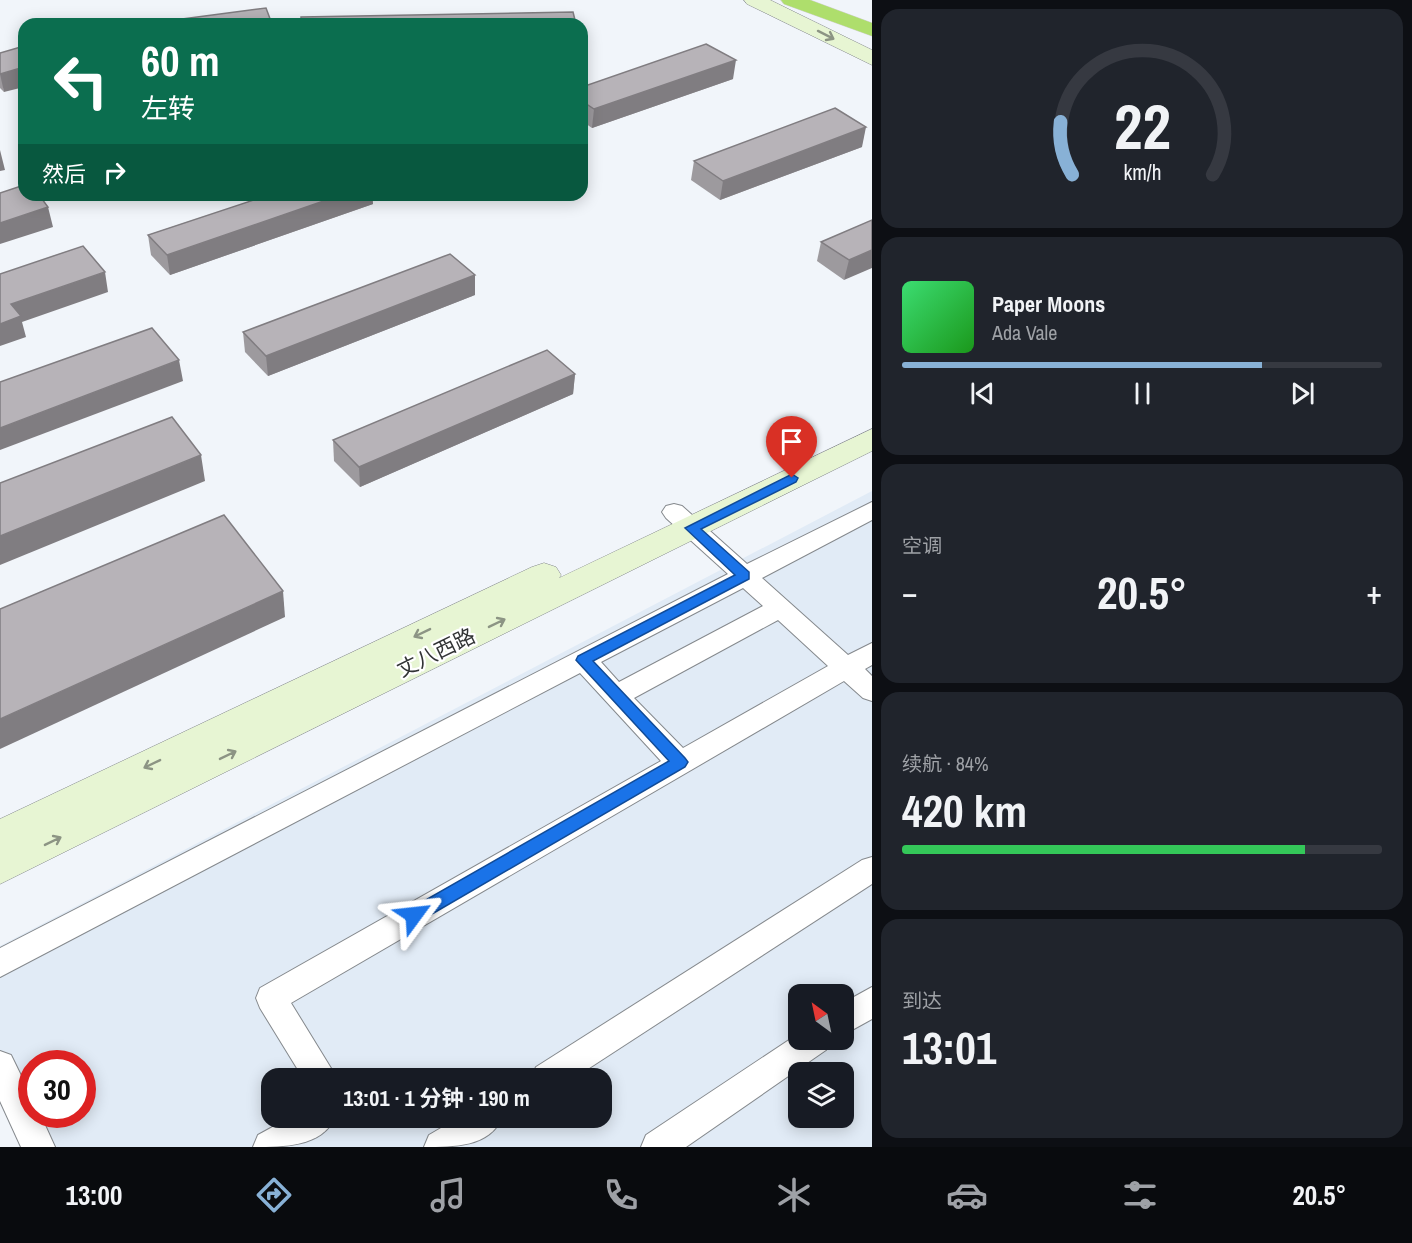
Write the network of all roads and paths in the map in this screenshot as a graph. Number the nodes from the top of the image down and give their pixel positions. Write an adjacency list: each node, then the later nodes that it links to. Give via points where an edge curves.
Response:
1 (735, 0): 4 (street)
2 (754, 0): 4 (street)
3 (830, 6): 4 (highway); 5 (highway); 6 (highway)
4 (790, 8): 7 (street, one-way to 7)
5 (872, 17)
6 (872, 30)
7 (872, 58)
8 (872, 416): 11 (street, 丈八西路)
9 (872, 439): 11 (street, 丈八西路)
10 (872, 510): 12 (street)
11 (683, 520): 12 (street); 20 (street, 丈八西路, one-way to 20); 21 (street, 丈八西路, one-way to 11)
12 (744, 576): 13 (street); 15 (street)
13 (780, 608): 16 (street); 18 (street)
14 (872, 653): 16 (street)
15 (583, 660): 18 (street); 23 (street)
16 (846, 668): 17 (street); 19 (street)
17 (872, 691)
18 (617, 696): 19 (street)
19 (680, 762): 28 (street, via 270,998)
20 (0, 837)
21 (0, 867)
22 (872, 869): 29 (street)
23 (0, 963)
24 (872, 1001): 25 (street)
25 (854, 1013)
26 (800, 1050): 35 (street)
27 (0, 1066): 32 (street)
28 (315, 1068)
29 (563, 1068)
30 (302, 1128): 33 (street)
31 (470, 1128): 34 (street)
32 (38, 1147)
33 (270, 1147)
34 (441, 1147)
35 (658, 1147)

